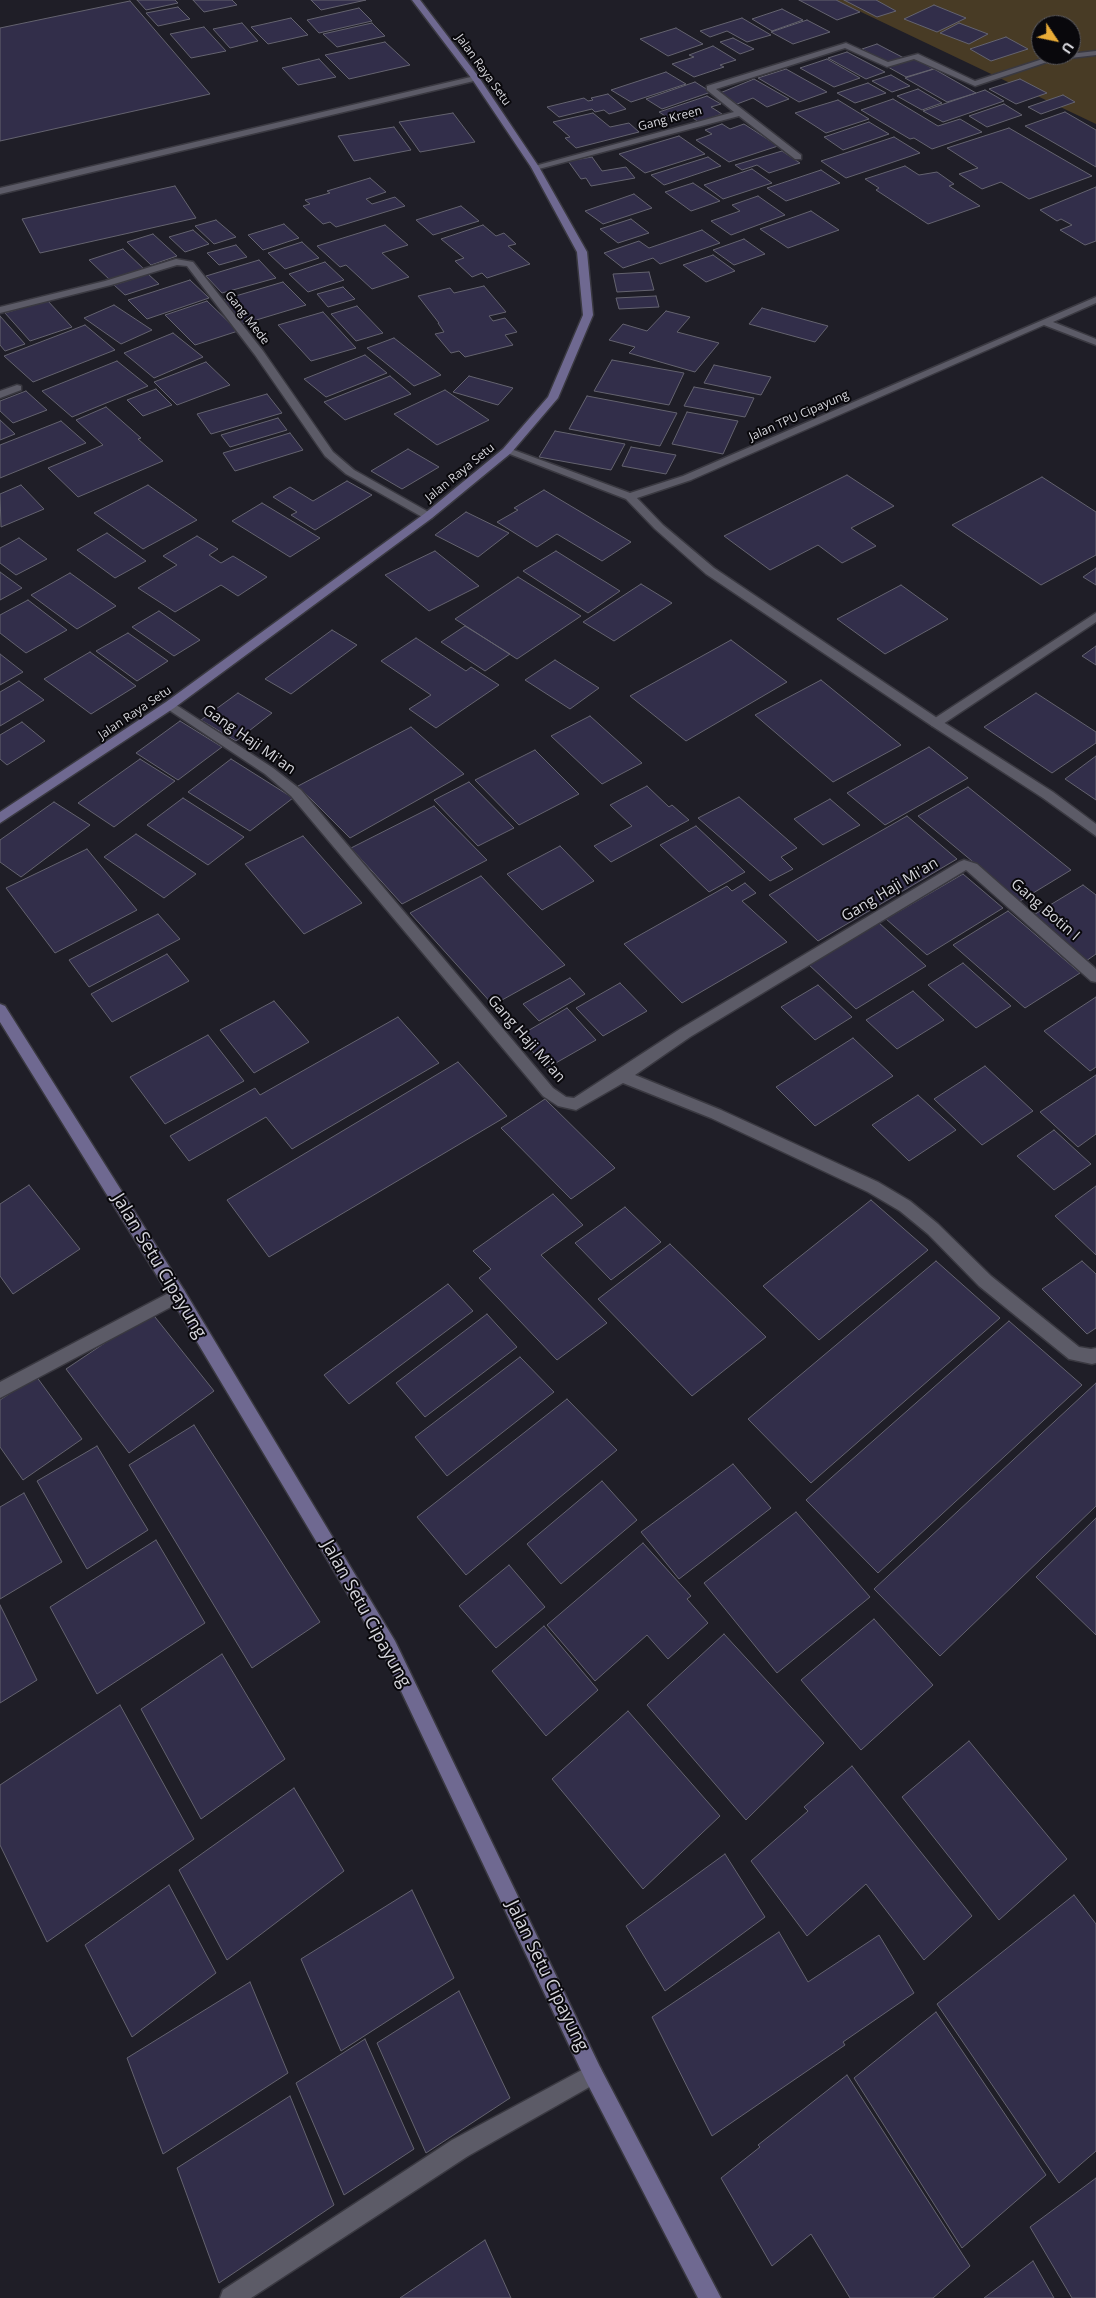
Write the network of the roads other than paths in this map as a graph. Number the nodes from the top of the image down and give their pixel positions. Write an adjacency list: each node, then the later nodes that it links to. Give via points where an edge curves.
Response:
1 (416, 0): 3 (street, Jalan Raya Setu)
2 (1096, 53): 4 (street, via 1052,58 975,84 915,56 887,65 846,45 710,88)
3 (475, 78): 6 (street, Jalan Raya Setu); 7 (street)
4 (740, 113): 5 (street); 6 (street, Gang Kreen)
5 (798, 157)
6 (535, 167): 14 (street, Jalan Raya Setu, via 582,252 588,315 553,398)
7 (0, 191)
8 (1096, 300): 10 (street, Jalan TPU Cipayung)
9 (0, 310): 16 (street, Gang Mede, via 176,262 190,264 259,353 329,454 350,472)
10 (1044, 322): 11 (street); 15 (street, Jalan TPU Cipayung, via 687,478)
11 (1096, 342)
12 (17, 388): 13 (street)
13 (0, 395)
14 (508, 451): 15 (street); 16 (street, Jalan Raya Setu)
15 (630, 497): 19 (street, via 710,571)
16 (428, 516): 18 (street, Jalan Raya Setu)
17 (1096, 617): 19 (street)
18 (170, 705): 20 (street, Jalan Raya Setu); 25 (street, Gang Haji Mi'an, via 268,771 296,794 548,1092 563,1102 576,1104)
19 (936, 723): 21 (street, via 1048,795)
20 (0, 818)
21 (1096, 831)
22 (972, 867): 23 (street, Gang Botin I); 25 (street, Gang Haji Mi'an, via 964,865 957,868 686,1033)
23 (1096, 977)
24 (0, 1010): 26 (street, Jalan Setu Cipayung)
25 (622, 1076): 27 (street, via 733,1122 873,1187 905,1206 933,1229 985,1280 1076,1354)
26 (178, 1295): 28 (street); 29 (street, Jalan Setu Cipayung, via 389,1647)
27 (1096, 1355)
28 (0, 1390)
29 (593, 2074): 30 (street, via 460,2148); 31 (street, Jalan Setu Cipayung)
30 (231, 2298)
31 (710, 2298)

